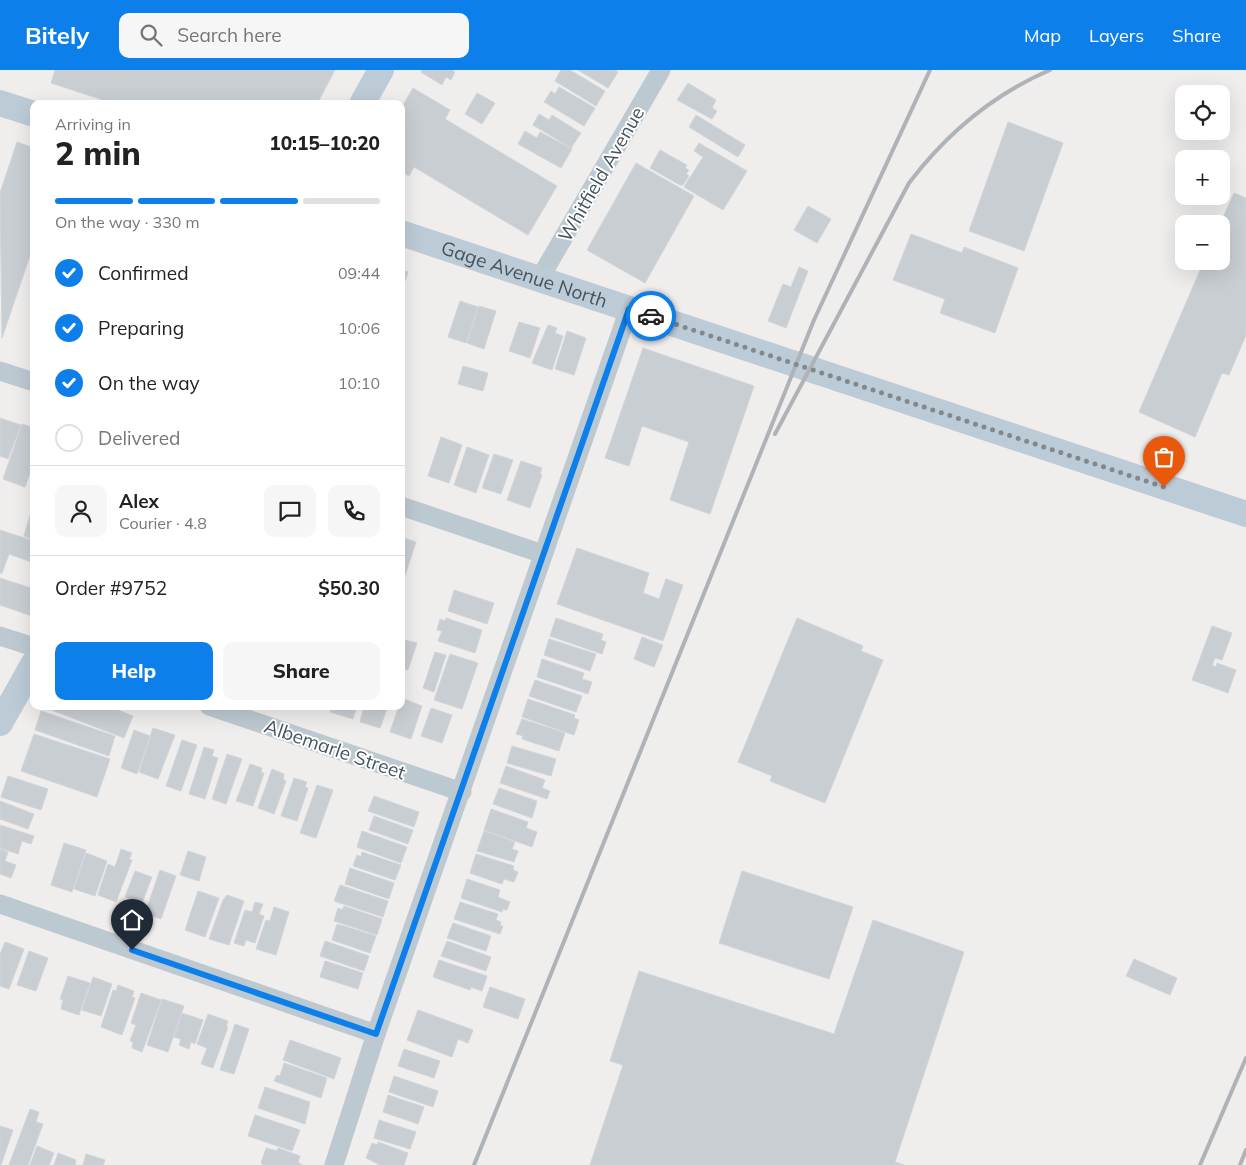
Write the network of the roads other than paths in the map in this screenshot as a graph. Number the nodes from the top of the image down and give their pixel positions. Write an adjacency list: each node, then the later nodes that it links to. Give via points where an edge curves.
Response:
1 (381, 70): 3 (main road)
2 (661, 70): 7 (street, Whitfield Avenue)
3 (364, 100)
4 (0, 103): 5 (main road)
5 (30, 113)
6 (405, 234): 7 (main road, Gage Avenue North)
7 (540, 278): 8 (main road, Gage Avenue North)
8 (629, 309): 12 (main road, Gage Avenue North); 13 (street)
9 (0, 371): 10 (street)
10 (30, 381)
11 (405, 507): 13 (street)
12 (1246, 514)
13 (543, 554): 19 (street)
14 (0, 636): 15 (street)
15 (30, 646)
16 (30, 670): 18 (main road)
17 (221, 710): 19 (street, Albemarle Street)
18 (0, 723)
19 (462, 792): 21 (street)
20 (0, 904): 21 (street)
21 (376, 1034): 22 (street)
22 (334, 1165)

